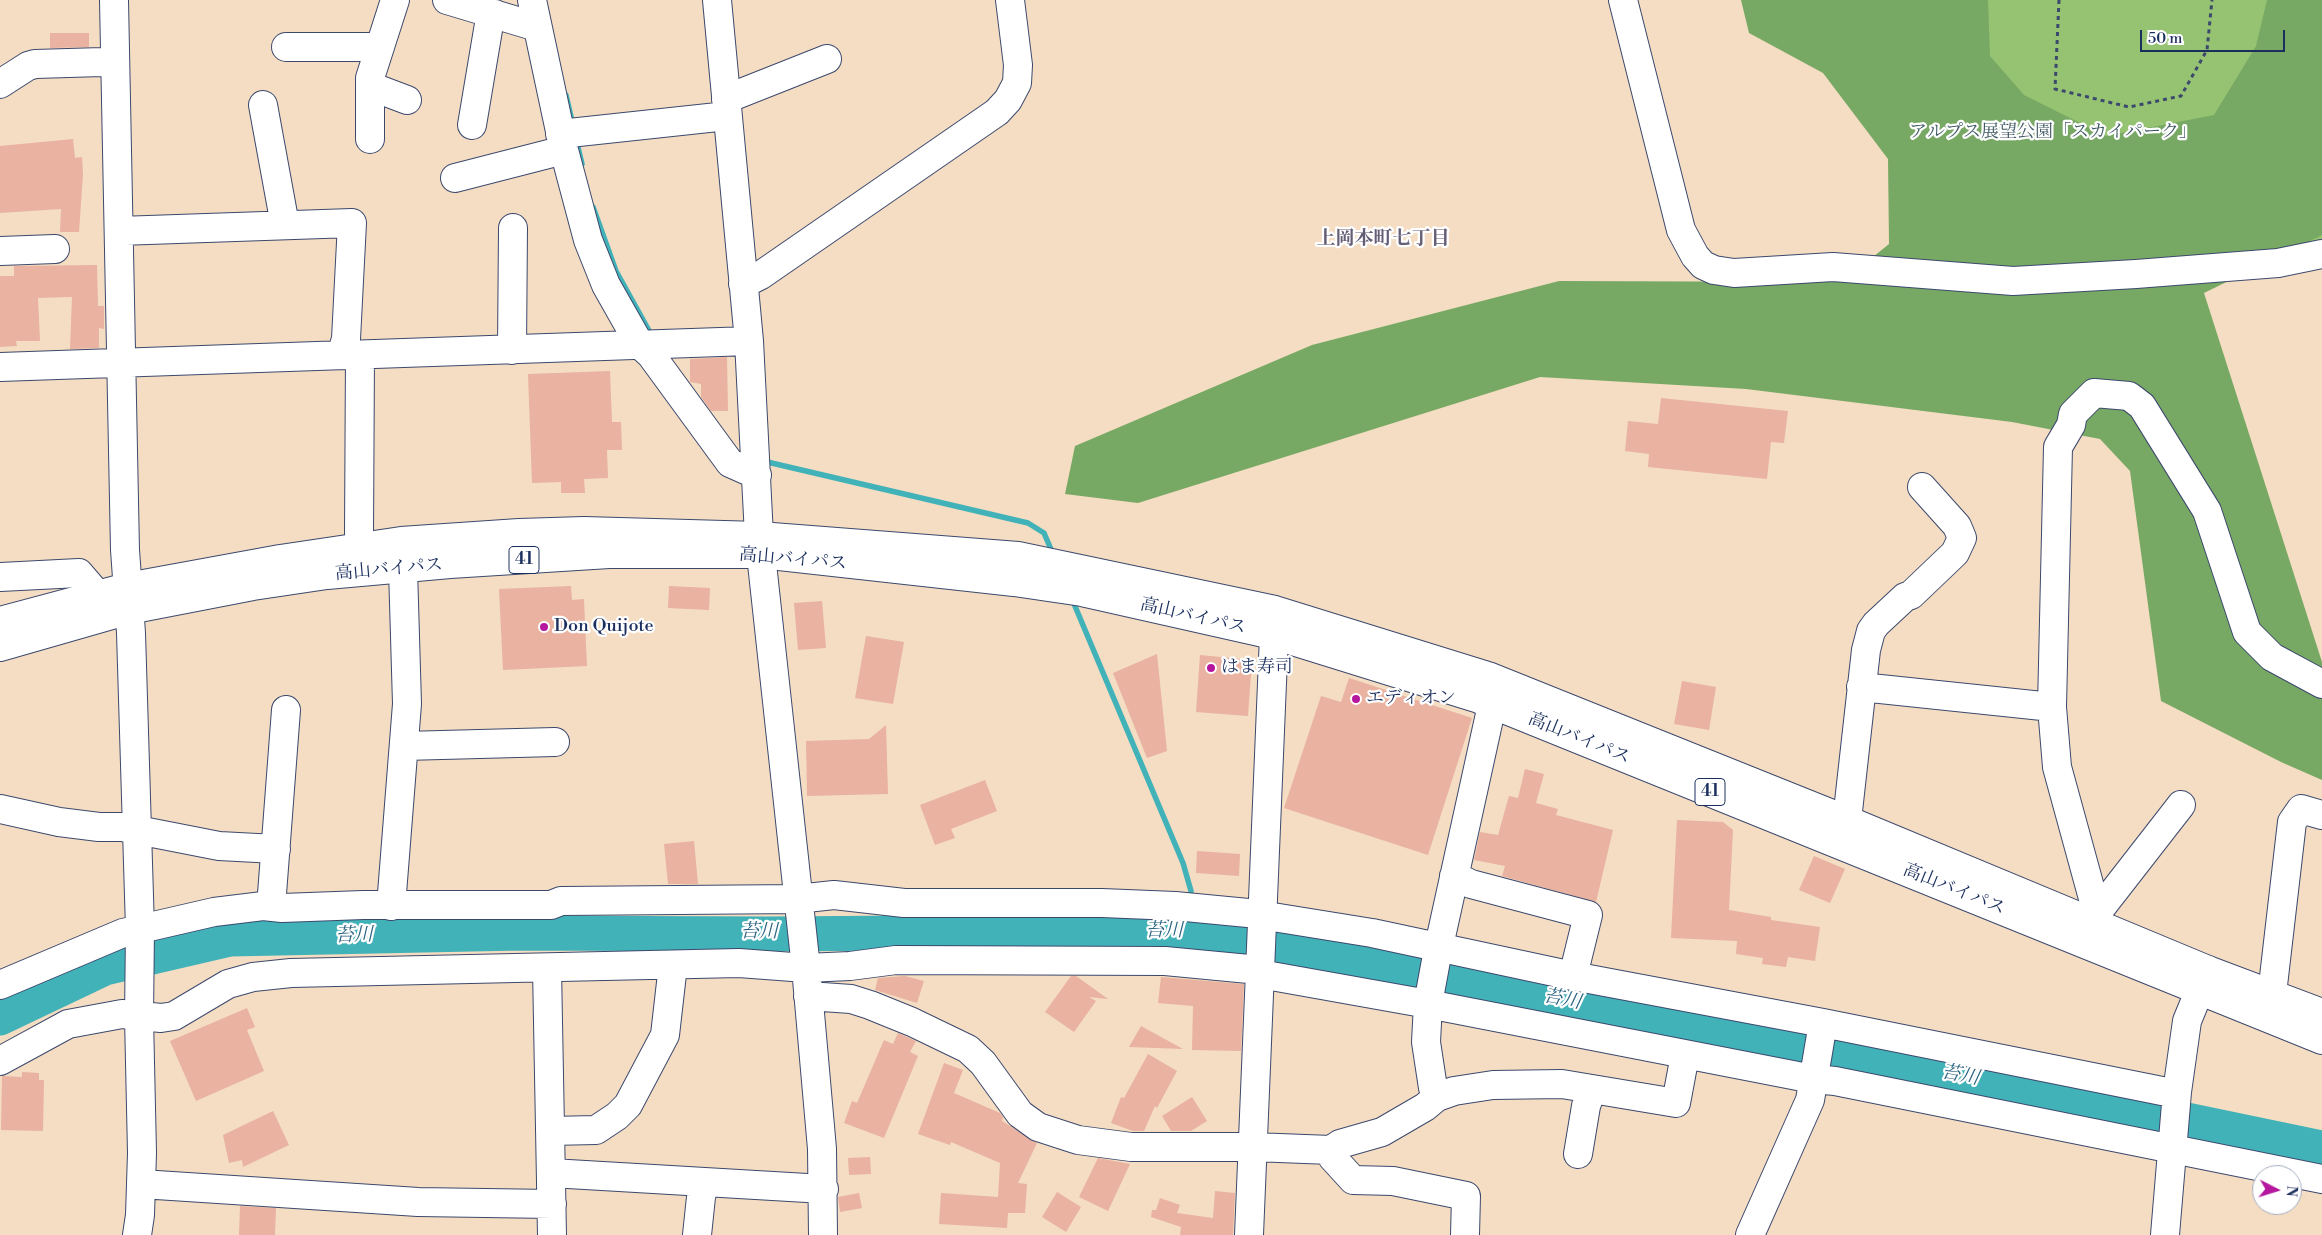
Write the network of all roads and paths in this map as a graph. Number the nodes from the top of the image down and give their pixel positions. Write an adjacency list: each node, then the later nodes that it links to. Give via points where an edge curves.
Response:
1 (114, 0): 27 (main road)
2 (395, 0): 12 (main road)
3 (447, 0): 10 (main road)
4 (532, 0): 11 (main road)
5 (717, 0): 20 (main road)
6 (1010, 0): 31 (main road, via 1017,82 997,112 761,275)
7 (1623, 0): 30 (main road, via 1681,230 1695,256 1714,270 1734,273 1833,267 2013,280 2278,263)
8 (2059, 0): 9 (path, via 2055,89 2129,107 2181,96 2207,50)
9 (2212, 0)
10 (494, 14): 11 (main road); 21 (main road, via 489,24)
11 (537, 27): 22 (main road)
12 (380, 46): 13 (main road); 17 (main road)
13 (286, 47)
14 (827, 59): 20 (main road)
15 (102, 62): 16 (main road, via 35,64)
16 (0, 84)
17 (370, 86): 18 (main road); 23 (main road)
18 (407, 100)
19 (263, 104): 25 (main road)
20 (727, 107): 22 (main road); 31 (main road)
21 (472, 125)
22 (568, 137): 24 (main road); 33 (main road, via 588,240 606,285)
23 (370, 139)
24 (455, 178)
25 (285, 225): 27 (main road); 35 (main road, via 352,223 346,339)
26 (513, 228): 34 (main road)
27 (119, 231): 36 (main road)
28 (55, 249): 29 (main road)
29 (0, 252)
30 (2322, 254)
31 (743, 284): 32 (main road)
32 (749, 341): 33 (main road); 38 (main road)
33 (653, 345): 34 (main road); 38 (main road, via 651,355 730,463)
34 (512, 350): 35 (main road)
35 (350, 355): 36 (main road); 40 (main road)
36 (122, 363): 37 (main road); 45 (main road)
37 (0, 367)
38 (757, 474): 41 (main road)
39 (1922, 487): 50 (main road, via 1957,526 1962,538 1955,553 1871,631)
40 (359, 533)
41 (760, 545): 42 (main road, 高山バイパス / 41); 45 (main road, 高山バイパス / 41, via 584,530 402,541 280,559); 47 (main road, 高山バイパス / 41); 47 (main road, 高山バイパス / 41, via 1018,556 1070,566); 63 (main road)
42 (403, 569): 45 (main road, 高山バイパス / 41); 55 (main road, via 407,648)
43 (0, 577): 44 (main road, via 79,573)
44 (97, 594): 45 (main road, 高山バイパス / 41); 46 (main road, 高山バイパス / 41)
45 (128, 599): 48 (main road, 高山バイパス / 41); 60 (main road)
46 (0, 621)
47 (1274, 622): 51 (main road, 高山バイパス / 41); 59 (main road, 高山バイパス / 41, via 1488,676); 66 (main road)
48 (0, 647)
49 (2322, 684): 52 (main road, via 2272,657 2247,632 2207,511 2136,400 2130,396 2094,393 2073,414 2071,425 2058,447)
50 (1862, 687): 52 (main road); 59 (main road)
51 (1492, 704): 62 (main road); 75 (main road, 高山バイパス / 41)
52 (2052, 706): 67 (main road, via 2056,767)
53 (286, 710): 61 (main road)
54 (554, 742): 55 (main road)
55 (404, 746): 65 (main road)
56 (2181, 806): 67 (main road)
57 (0, 809): 60 (main road, via 59,822)
58 (2322, 815): 77 (main road, via 2301,809 2292,822)
59 (1847, 820): 67 (main road, 高山バイパス / 41)
60 (138, 830): 61 (main road, via 219,846); 68 (main road)
61 (276, 849): 64 (main road)
62 (1454, 876): 69 (main road); 74 (main road, via 1471,884 1588,915)
63 (798, 904): 65 (main road, via 561,901 551,905); 66 (main road, via 834,895 904,903 1102,903 1189,906); 70 (main road)
64 (271, 906): 65 (main road); 68 (main road, via 214,912)
65 (391, 906)
66 (1263, 918): 69 (main road, via 1372,933); 73 (main road)
67 (2095, 918): 75 (main road, 高山バイパス / 41)
68 (140, 933): 76 (main road, via 123,933); 80 (main road)
69 (1438, 951): 74 (main road); 79 (main road)
70 (805, 963): 71 (main road); 73 (main road, via 850,966 896,960 1165,961); 78 (main road)
71 (673, 965): 72 (main road); 90 (main road, via 665,1035 628,1105 596,1130)
72 (547, 968): 80 (main road, via 291,973 253,977 228,984 174,1016 161,1018); 90 (main road)
73 (1260, 969): 79 (main road); 92 (main road)
74 (1573, 976): 82 (main road)
75 (2204, 980): 77 (main road, 高山バイパス / 41); 83 (main road, 高山バイパス / 41); 89 (main road, via 2187,1021)
76 (0, 985)
77 (2272, 994): 81 (main road, 高山バイパス / 41)
78 (808, 996): 92 (main road, via 851,999 870,1004 968,1049 983,1063 1020,1114 1056,1135 1131,1147); 99 (main road)
79 (1429, 1001): 84 (main road); 87 (main road, via 1426,1042)
80 (139, 1008): 85 (main road, via 68,1024); 98 (main road)
81 (2322, 1014)
82 (1822, 1027): 86 (main road); 89 (main road)
83 (2322, 1040)
84 (1685, 1055): 86 (main road); 88 (main road, via 1676,1103)
85 (0, 1061)
86 (1814, 1075): 91 (main road); 107 (main road, via 1810,1100)
87 (1433, 1088)
88 (1592, 1089): 93 (main road, via 1522,1083 1454,1090 1382,1132 1340,1144); 94 (main road)
89 (2177, 1096): 91 (main road)
90 (550, 1131): 95 (main road)
91 (2172, 1143): 96 (main road); 108 (main road)
92 (1253, 1146): 93 (main road); 105 (main road)
93 (1332, 1150): 106 (main road, via 1332,1157 1352,1180 1393,1181 1466,1196)
94 (1578, 1154)
95 (551, 1172): 97 (main road); 100 (main road)
96 (2322, 1179)
97 (705, 1182): 99 (main road); 103 (main road, via 700,1197)
98 (141, 1184): 100 (main road, via 418,1202); 101 (main road)
99 (824, 1189): 104 (main road)
100 (552, 1204): 102 (main road)
101 (137, 1235)
102 (552, 1235)
103 (697, 1235)
104 (823, 1235)
105 (1249, 1235)
106 (1465, 1235)
107 (1750, 1235)
108 (2165, 1235)

